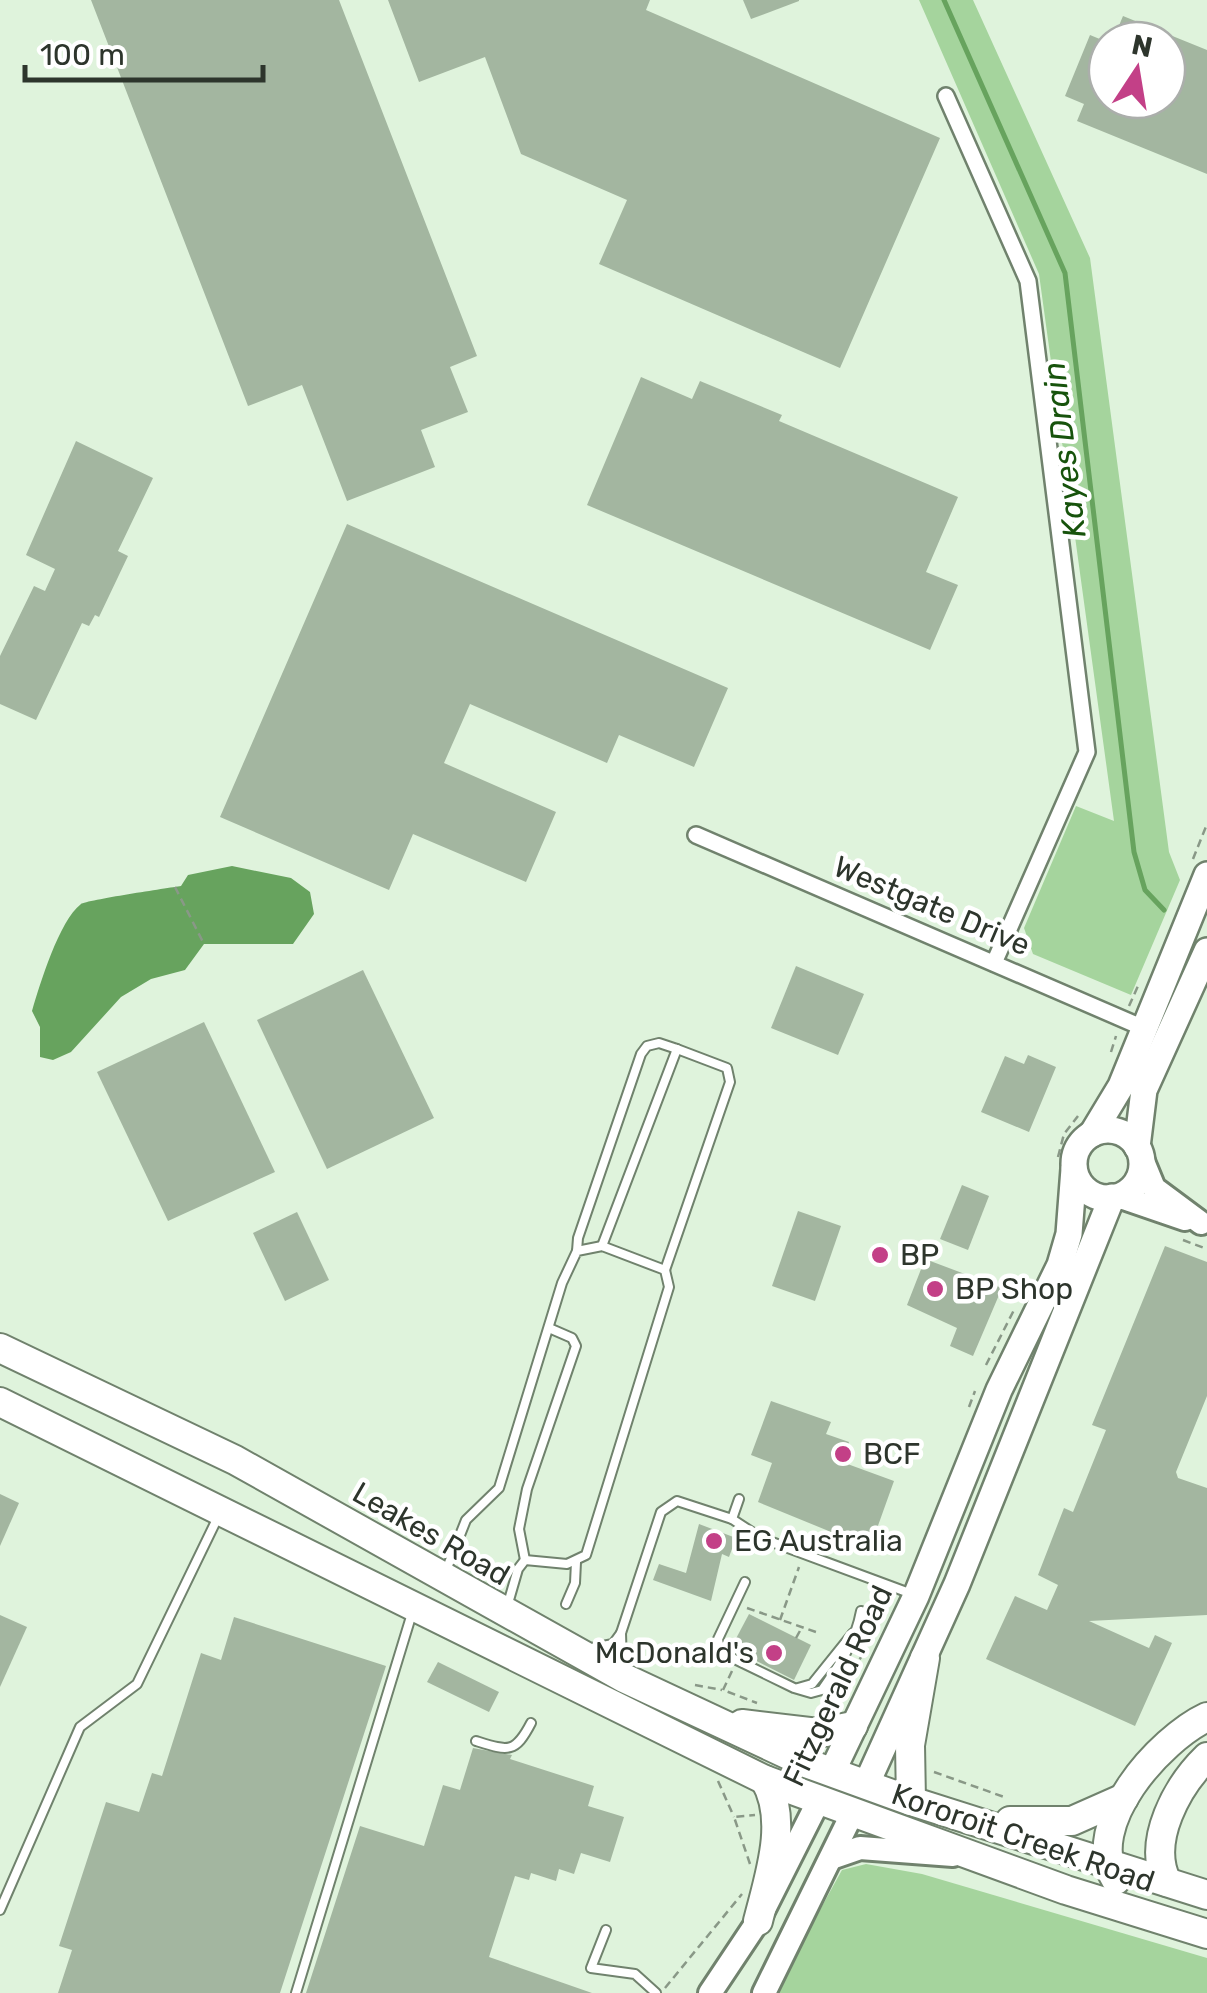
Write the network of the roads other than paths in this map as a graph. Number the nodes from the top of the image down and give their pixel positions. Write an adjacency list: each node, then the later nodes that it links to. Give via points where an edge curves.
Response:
1 (946, 96): 5 (street, via 1028,281 1087,752)
2 (696, 835): 5 (street, Westgate Drive)
3 (1207, 875): 6 (main road)
4 (1207, 951): 9 (main road, via 1144,1090)
5 (994, 963): 6 (street, Westgate Drive)
6 (1146, 1029): 8 (main road)
7 (678, 1049): 13 (lane); 14 (lane, via 659,1044 642,1054); 15 (lane, via 727,1068 730,1082)
8 (1092, 1134): 9 (main road, via 1112,1130); 10 (main road, via 1078,1149)
9 (1138, 1150): 11 (main road, via 1135,1184); 12 (main road, via 1154,1188)
10 (1074, 1169): 11 (main road, via 1084,1188); 26 (main road, Fitzgerald Road, via 1060,1266 1000,1390)
11 (1115, 1197): 12 (main road); 33 (main road)
12 (1204, 1224)
13 (602, 1246): 14 (lane); 15 (lane)
14 (578, 1250): 16 (lane)
15 (665, 1270): 23 (lane, via 670,1288 586,1554)
16 (549, 1328): 22 (lane, via 576,1346 527,1488 519,1529); 24 (lane, via 499,1488 466,1520)
17 (0, 1348): 24 (highway, Leakes Road, via 235,1460)
18 (0, 1402): 20 (highway)
19 (739, 1499): 21 (lane)
20 (222, 1508): 28 (highway); 54 (lane, via 138,1684 80,1727)
21 (732, 1519): 26 (lane, via 751,1534); 31 (lane, via 677,1500 666,1506)
22 (525, 1560): 23 (lane); 30 (lane)
23 (576, 1562): 27 (lane)
24 (443, 1577): 30 (highway, Leakes Road)
25 (745, 1582): 29 (lane, via 718,1639 720,1652 794,1688 812,1684 858,1625)
26 (916, 1596): 38 (main road, Fitzgerald Road)
27 (566, 1604)
28 (414, 1606): 42 (highway); 58 (lane)
29 (861, 1611)
30 (504, 1615): 32 (highway, Leakes Road)
31 (621, 1633): 32 (lane, via 607,1647); 34 (lane)
32 (571, 1649): 34 (highway, Leakes Road)
33 (925, 1658): 43 (main road); 45 (highway, via 910,1745)
34 (624, 1678): 36 (highway, Leakes Road)
35 (1207, 1717): 44 (highway, via 1156,1754)
36 (716, 1721): 38 (highway, via 818,1733); 41 (highway, Leakes Road)
37 (531, 1722): 39 (lane, via 510,1748)
38 (853, 1726): 41 (main road, Fitzgerald Road)
39 (476, 1741)
40 (1207, 1757): 52 (highway, via 1168,1817 1160,1862)
41 (832, 1772): 43 (highway, Kororoit Creek Road); 46 (highway, Fitzgerald Road)
42 (765, 1780): 46 (highway); 55 (highway, via 776,1817)
43 (866, 1785): 45 (highway, Kororoit Creek Road); 47 (highway)
44 (1124, 1798): 48 (highway, via 1072,1822); 51 (highway, via 1111,1829)
45 (910, 1801): 48 (highway, Kororoit Creek Road)
46 (818, 1802): 47 (highway, Kororoit Creek Road); 55 (main road, Fitzgerald Road)
47 (852, 1814): 49 (highway, Kororoit Creek Road); 50 (main road)
48 (974, 1819): 51 (highway, Kororoit Creek Road)
49 (972, 1856): 50 (main road, via 860,1848); 57 (highway, Kororoit Creek Road)
50 (831, 1858): 61 (main road)
51 (1109, 1864): 52 (highway, Kororoit Creek Road); 57 (highway, via 1126,1889)
52 (1166, 1882): 53 (highway, Kororoit Creek Road)
53 (1207, 1895)
54 (0, 1910)
55 (758, 1921): 60 (main road, Fitzgerald Road)
56 (606, 1930): 59 (lane, via 592,1968 635,1974)
57 (1198, 1931)
58 (296, 1993)
59 (658, 1993)
60 (710, 1993)
61 (764, 1993)

